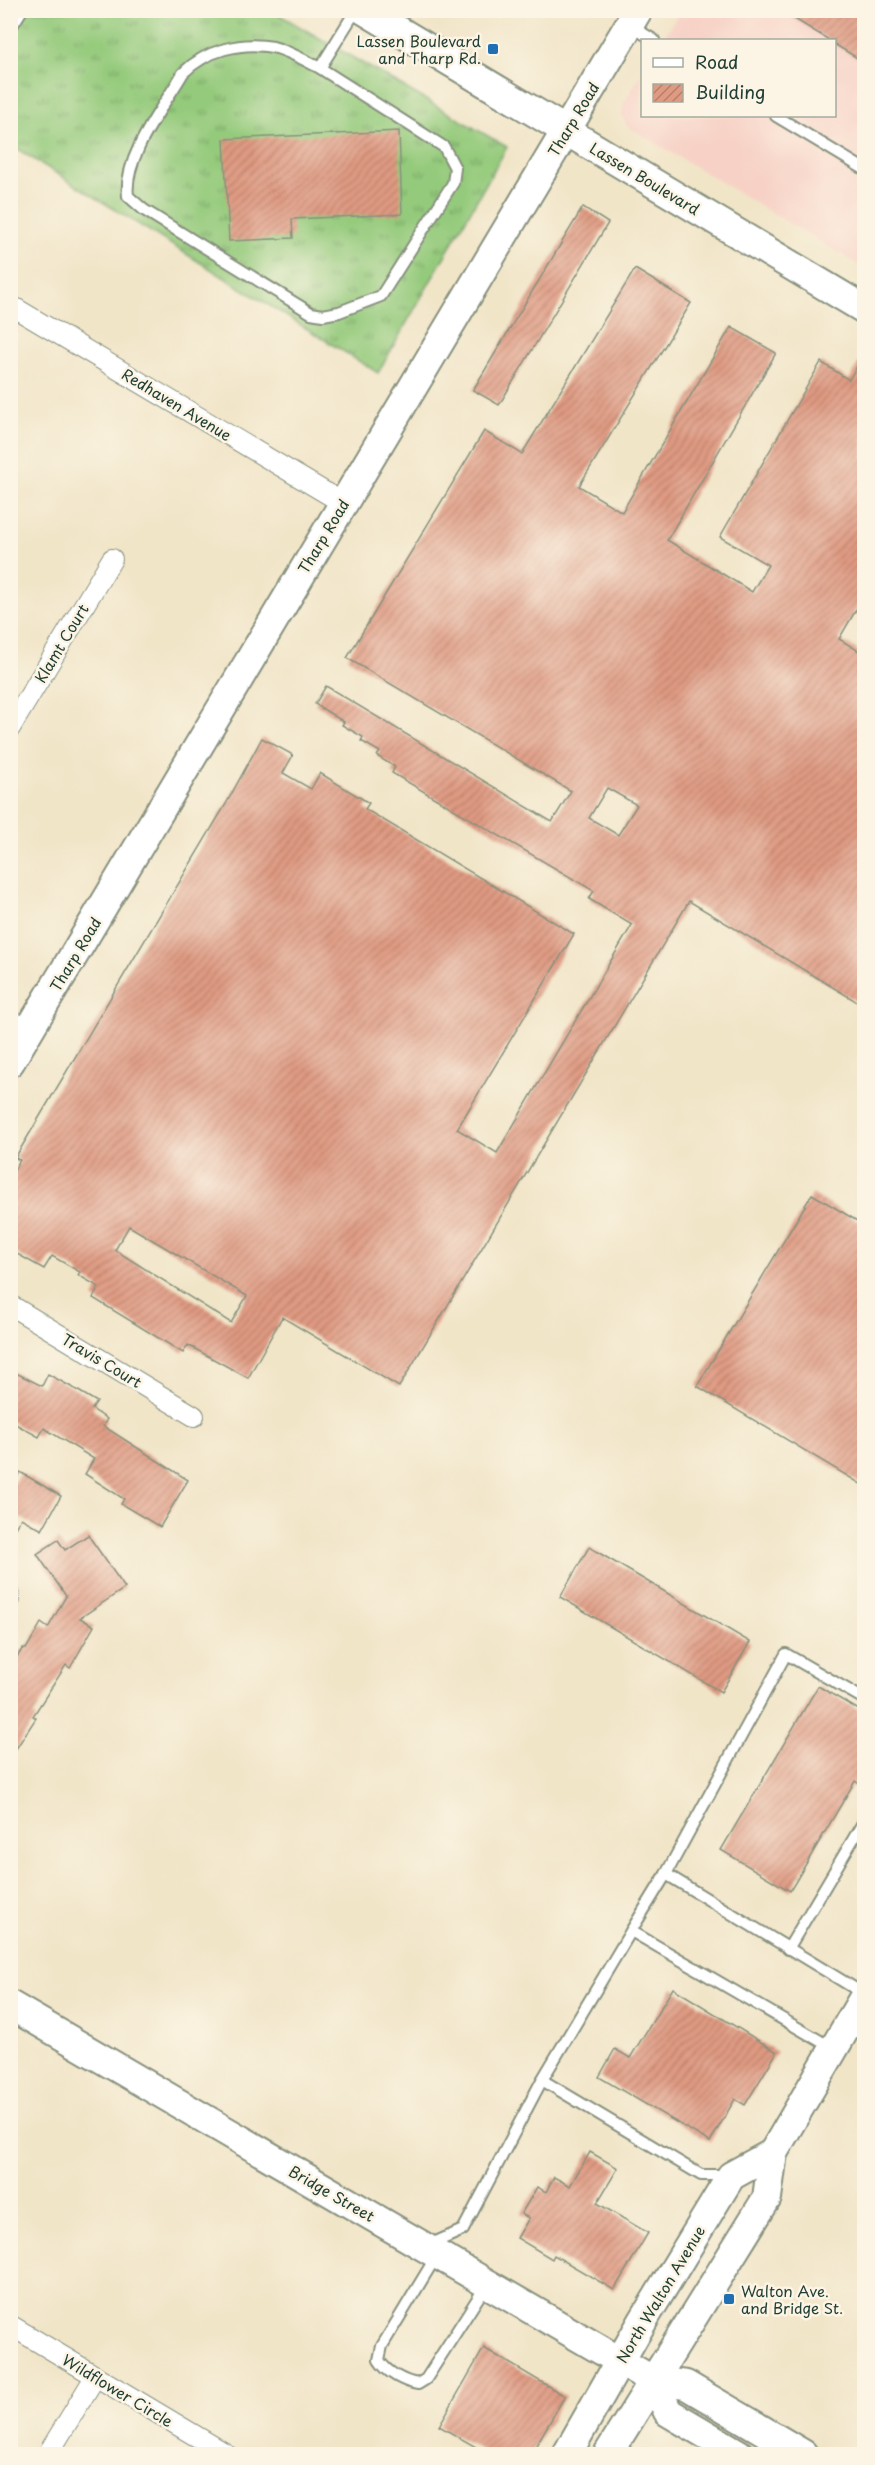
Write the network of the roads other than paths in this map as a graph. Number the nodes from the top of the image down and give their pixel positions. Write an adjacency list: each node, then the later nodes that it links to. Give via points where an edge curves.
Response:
1 (22, 10): 5 (lane)
2 (356, 10): 7 (lane)
3 (364, 10): 9 (street, Lassen Boulevard)
4 (634, 18): 6 (lane); 9 (street, Tharp Road)
5 (10, 29)
6 (653, 39)
7 (320, 68): 7 (lane, via 276,48 259,45 206,56 183,73 137,151 126,183 128,196 144,210 311,313 323,315 355,308 381,296 453,183 454,168 444,147)
8 (778, 117): 10 (lane)
9 (565, 131): 12 (street, Lassen Boulevard); 13 (street, Tharp Road)
10 (864, 170)
11 (10, 305): 13 (street, Redhaven Avenue)
12 (864, 309)
13 (343, 503): 16 (street, Tharp Road)
14 (112, 559): 15 (street, Klamt Court)
15 (10, 728)
16 (20, 1025): 17 (street, Tharp Road)
17 (10, 1062)
18 (10, 1305): 19 (street, Travis Court)
19 (194, 1416)
20 (864, 1699): 22 (lane, via 786,1654)
21 (864, 1821): 24 (lane)
22 (666, 1874): 23 (lane); 24 (lane)
23 (631, 1931): 27 (lane); 28 (lane)
24 (788, 1949): 25 (lane)
25 (864, 1995): 27 (street)
26 (10, 2005): 31 (street, Bridge Street)
27 (834, 2049): 29 (street)
28 (542, 2080): 30 (lane, via 701,2175); 31 (lane, via 463,2230)
29 (773, 2153): 30 (street); 36 (street, via 767,2198)
30 (731, 2176): 34 (street, North Walton Avenue)
31 (430, 2251): 32 (street, Bridge Street); 32 (lane, via 382,2346 379,2360 383,2367 410,2383 426,2379)
32 (487, 2284): 34 (street, Bridge Street)
33 (10, 2325): 35 (street, Wildflower Circle)
34 (621, 2361): 36 (street, Bridge Street); 39 (street, North Walton Avenue)
35 (95, 2377): 37 (street); 38 (street, Wildflower Circle)
36 (654, 2381): 40 (street); 41 (street, via 668,2412); 42 (street, Bridge Street, via 686,2385)
37 (48, 2454)
38 (226, 2454)
39 (567, 2454)
40 (608, 2454)
41 (739, 2454)
42 (803, 2454)

